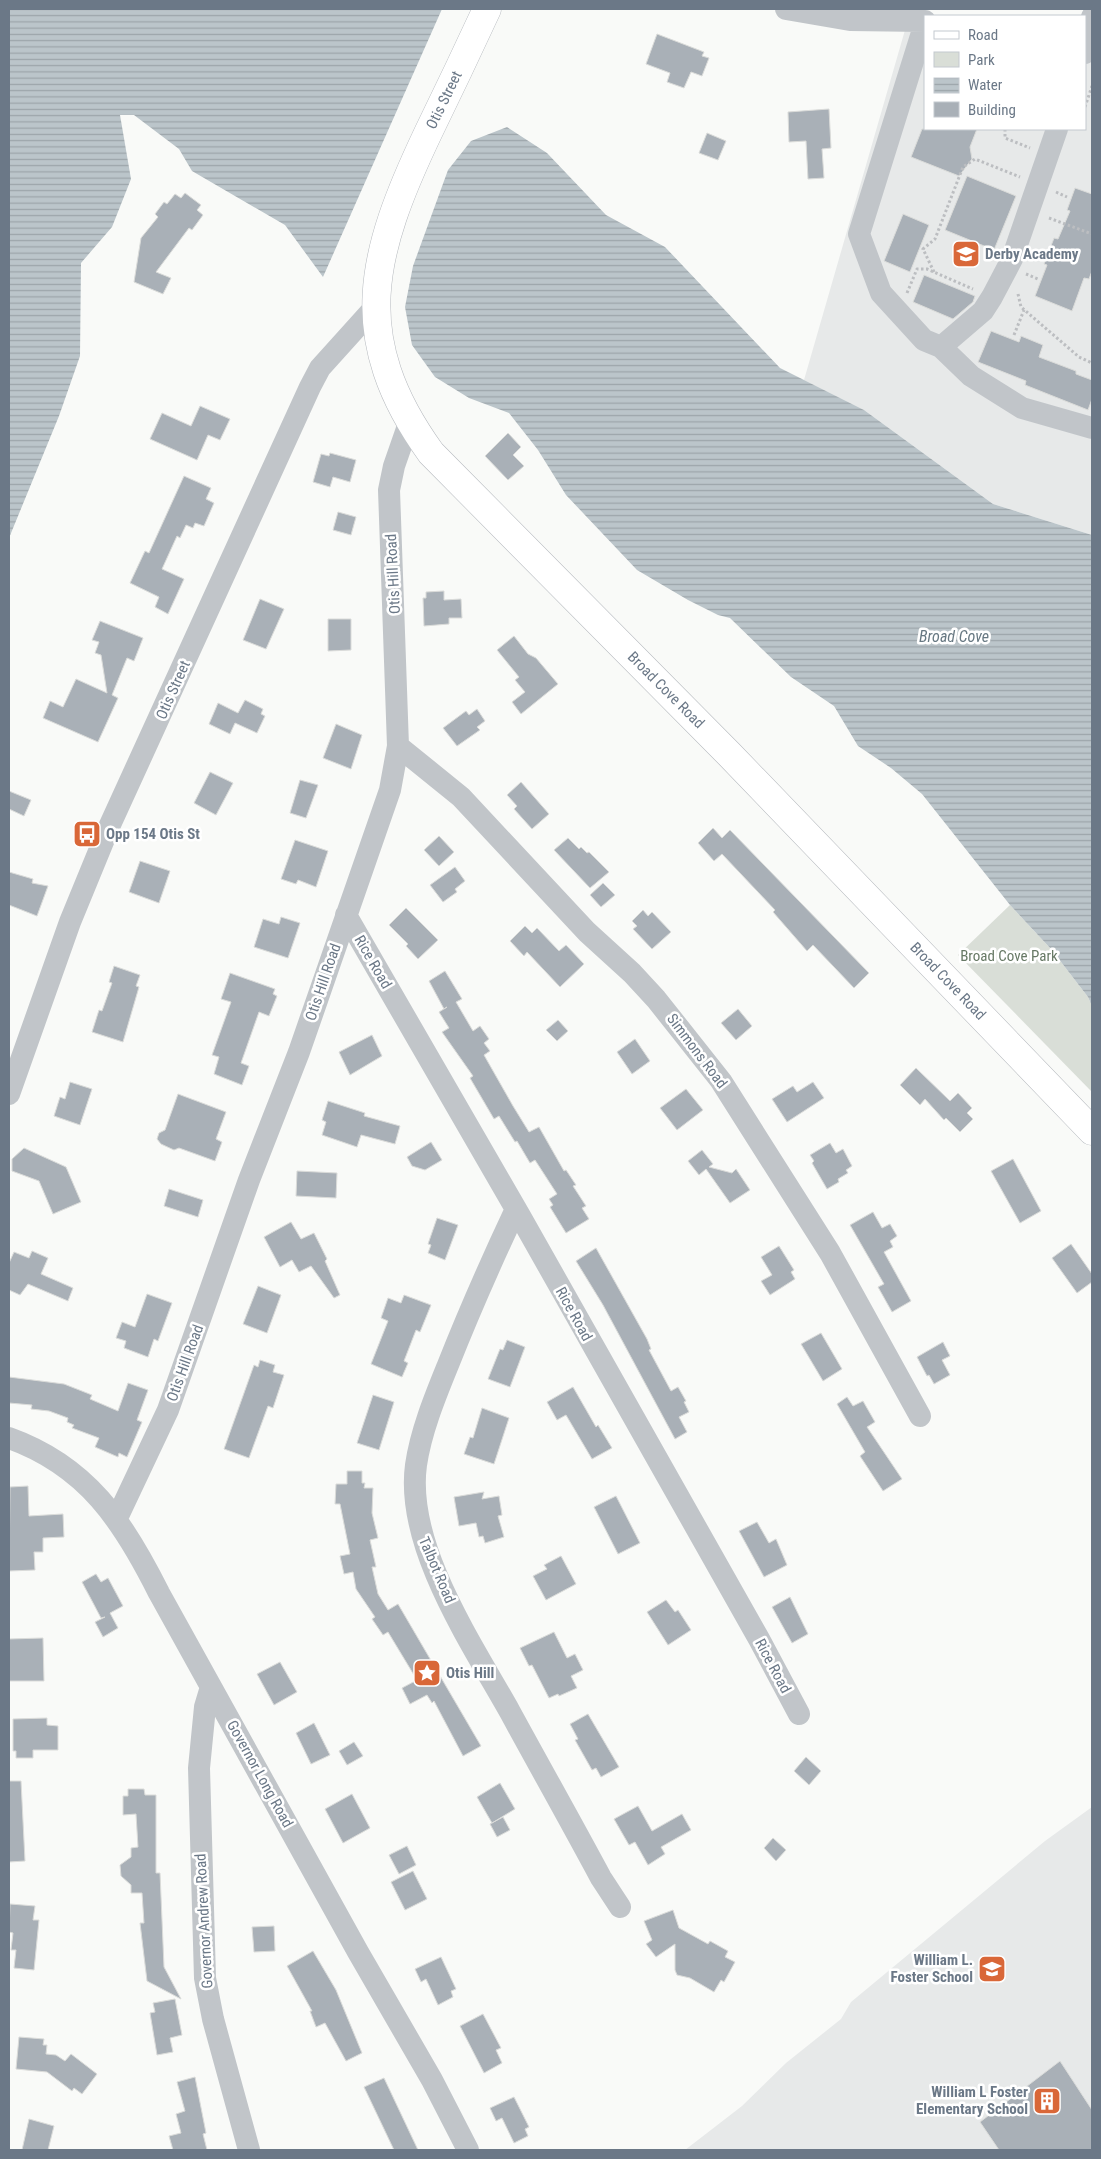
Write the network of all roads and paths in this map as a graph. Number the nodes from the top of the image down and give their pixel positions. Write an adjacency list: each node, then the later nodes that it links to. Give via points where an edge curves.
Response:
1 (487, 9): 14 (main road, Otis Street)
2 (786, 9): 4 (street, via 850,20)
3 (1092, 16): 6 (street)
4 (924, 22)
5 (924, 25): 27 (street, via 859,234 881,293)
6 (1089, 47)
7 (1092, 86): 8 (path)
8 (1086, 104)
9 (1005, 130): 11 (path, via 1005,138)
10 (1057, 130): 11 (street)
11 (1047, 155): 24 (street, via 1012,259)
12 (1025, 179): 21 (path, via 976,159 963,167 935,239 923,248)
13 (1061, 185): 15 (path)
14 (401, 190): 25 (main road, Broad Cove Road, via 377,271)
15 (1055, 201)
16 (1052, 209): 17 (path)
17 (1048, 218): 18 (path); 19 (path)
18 (1045, 226)
19 (1092, 234)
20 (1030, 266): 22 (path)
21 (934, 272): 24 (path); 27 (path, via 917,270)
22 (1024, 281)
23 (1021, 288): 26 (path, via 1018,295 1020,307)
24 (992, 297): 29 (street, via 983,310)
25 (375, 307): 31 (main road, Broad Cove Road, via 382,352); 35 (street, Otis Street, via 320,368 310,387 109,827 70,922)
26 (1024, 310): 28 (path); 30 (path, via 1078,356)
27 (899, 313): 29 (street, via 924,340)
28 (1014, 334)
29 (941, 347): 32 (street, via 971,376 1022,408)
30 (1092, 363)
31 (409, 423): 33 (street, Otis Hill Road, via 389,490); 36 (main road, Broad Cove Road, via 431,453 729,754)
32 (1092, 428)
33 (398, 746): 34 (street, Otis Hill Road, via 390,790); 38 (street, Simmons Road, via 461,798 587,932 656,999 704,1058 830,1253)
34 (346, 915): 37 (street, Rice Road); 40 (street, Otis Hill Road, via 168,1410)
35 (9, 1094)
36 (1092, 1131)
37 (516, 1209): 42 (street, Rice Road); 43 (street, Talbot Road, via 469,1312 437,1393 416,1466 415,1498 428,1557 472,1647)
38 (920, 1416)
39 (9, 1438): 40 (street, Governor Long Road, via 43,1452 69,1468)
40 (117, 1518): 41 (street, Governor Long Road, via 141,1556)
41 (211, 1687): 44 (street, Governor Andrew Road, via 205,1707 199,1768 205,1978); 45 (street, Governor Long Road)
42 (799, 1714)
43 (620, 1907)
44 (249, 2150)
45 (468, 2150)

